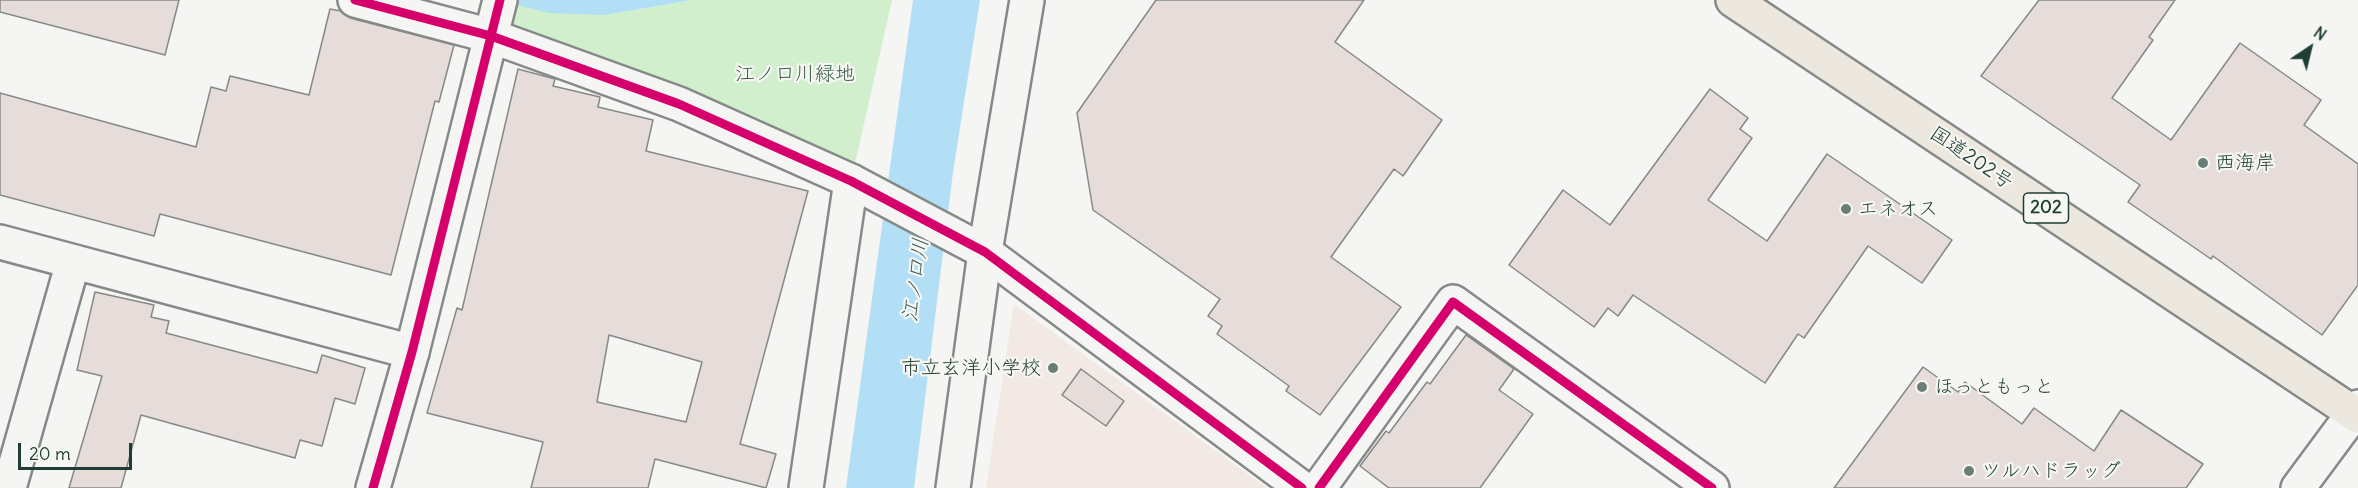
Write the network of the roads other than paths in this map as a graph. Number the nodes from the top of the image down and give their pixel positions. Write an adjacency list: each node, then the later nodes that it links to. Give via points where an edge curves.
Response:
1 (355, 0): 5 (street)
2 (500, 0): 5 (street)
3 (1027, 0): 8 (street)
4 (1733, 0): 11 (highway, 国道202号 / 202)
5 (491, 36): 6 (street, via 680,104); 10 (street)
6 (851, 181): 8 (street); 14 (street)
7 (0, 242): 9 (street)
8 (985, 252): 15 (street); 16 (street)
9 (73, 262): 10 (street); 12 (street)
10 (412, 352): 13 (street)
11 (2356, 412): 19 (street)
12 (9, 488)
13 (373, 488)
14 (806, 488)
15 (953, 488)
16 (1302, 488)
17 (1319, 488): 18 (street, via 1453,302)
18 (1712, 488)
19 (2298, 488)

